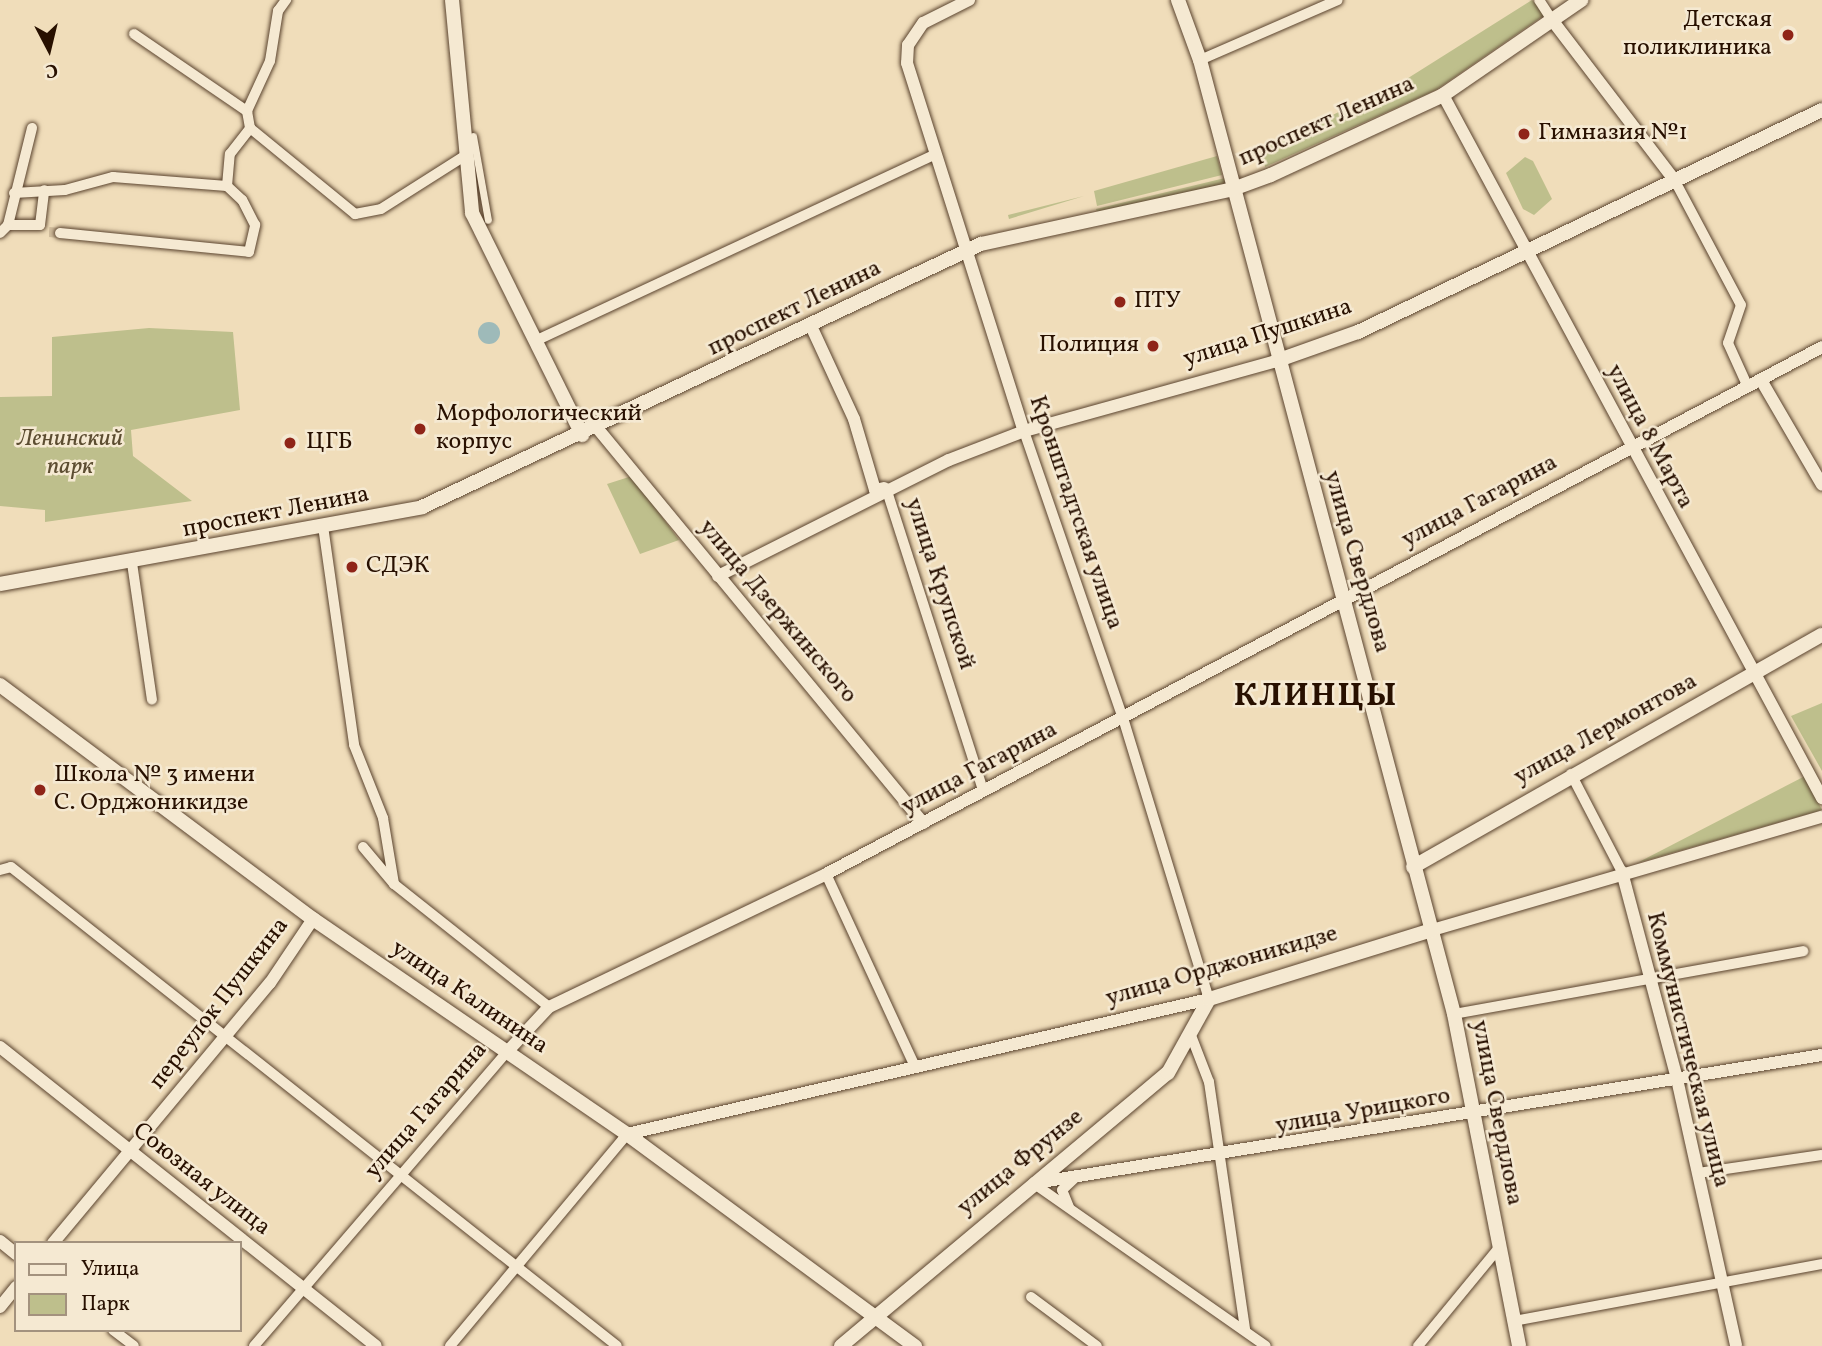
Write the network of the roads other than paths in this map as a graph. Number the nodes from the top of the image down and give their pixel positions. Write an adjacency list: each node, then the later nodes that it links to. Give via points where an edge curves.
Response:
1 (286, 0): 13 (street, via 278,10 270,61)
2 (452, 0): 18 (main road)
3 (969, 0): 17 (street, Кронштадтская улица, via 931,17 911,40 908,74)
4 (1178, 0): 10 (main road, улица Свердлова)
5 (1338, 0): 10 (street)
6 (1539, 0): 8 (street)
7 (1581, 0): 8 (main road, проспект Ленина)
8 (1552, 20): 11 (main road, проспект Ленина); 19 (street)
9 (134, 34): 13 (street)
10 (1200, 60): 21 (main road, улица Свердлова)
11 (1443, 95): 21 (main road, проспект Ленина); 28 (street, улица 8 Марта)
12 (1822, 110): 19 (main road, улица Пушкина)
13 (247, 111): 15 (street)
14 (32, 128): 23 (street)
15 (250, 128): 18 (street, via 355,214 381,209); 20 (street, via 230,154)
16 (473, 136): 24 (street)
17 (932, 156): 27 (street, Кронштадтская улица); 30 (street)
18 (463, 157): 30 (main road, via 475,222)
19 (1675, 181): 28 (main road, улица Пушкина); 34 (street, via 1741,305 1728,343)
20 (227, 186): 22 (street, via 113,177); 25 (street, via 255,225 249,252 55,232)
21 (1233, 189): 27 (main road, проспект Ленина); 32 (main road, улица Свердлова)
22 (44, 190): 23 (street); 25 (street)
23 (14, 193): 26 (street)
24 (488, 220)
25 (40, 225): 26 (street)
26 (4, 229)
27 (968, 249): 29 (main road, проспект Ленина); 36 (street, Кронштадтская улица)
28 (1527, 250): 32 (main road, улица Пушкина, via 1357,332); 38 (street, улица 8 Марта)
29 (811, 326): 35 (main road, проспект Ленина); 40 (street, улица Крупской, via 854,419 875,490)
30 (535, 341): 37 (main road)
31 (1822, 347): 33 (street, улица Гагарина)
32 (1276, 361): 36 (street, улица Пушкина); 45 (main road, улица Свердлова)
33 (1761, 380): 34 (street, улица Гагарина); 39 (street)
34 (1748, 387): 38 (street, улица Гагарина)
35 (598, 429): 37 (main road, проспект Ленина); 43 (street, улица Дзержинского)
36 (1024, 431): 40 (street, улица Пушкина); 50 (street, Кронштадтская улица)
37 (582, 435): 41 (main road, проспект Ленина, via 422,507)
38 (1632, 447): 45 (street, улица Гагарина); 47 (street, улица 8 Марта)
39 (1822, 485)
40 (886, 488): 43 (street, улица Пушкина); 52 (street, улица Крупской)
41 (323, 526): 42 (main road, проспект Ленина); 61 (street, via 354,745 383,818)
42 (132, 563): 44 (main road, проспект Ленина); 49 (street)
43 (718, 576): 55 (street, улица Дзержинского)
44 (0, 584)
45 (1343, 598): 50 (street, улица Гагарина); 57 (main road, улица Свердлова)
46 (1822, 635): 47 (main road, улица Лермонтова)
47 (1754, 673): 51 (main road, улица Лермонтова); 53 (street, улица 8 Марта)
48 (0, 685): 62 (main road, улица Калинина)
49 (152, 700)
50 (1123, 718): 52 (street, улица Гагарина); 66 (street, Кронштадтская улица)
51 (1571, 774): 57 (main road, улица Лермонтова); 59 (street, Коммунистическая улица)
52 (983, 790): 55 (street, улица Гагарина)
53 (1822, 798)
54 (1822, 817): 59 (street, улица Орджоникидзе)
55 (922, 823): 60 (street, улица Гагарина)
56 (363, 847): 61 (street)
57 (1413, 867): 63 (main road, улица Свердлова)
58 (5, 868): 69 (street)
59 (1622, 872): 63 (street, улица Орджоникидзе); 65 (street, Коммунистическая улица)
60 (826, 874): 67 (street, улица Гагарина); 74 (street)
61 (394, 884): 67 (street)
62 (313, 919): 69 (street, переулок Пушкина); 72 (main road, улица Калинина)
63 (1432, 930): 66 (main road, улица Орджоникидзе); 68 (main road, улица Свердлова)
64 (1803, 951): 65 (street)
65 (1652, 975): 68 (street); 75 (street, Коммунистическая улица)
66 (1209, 999): 70 (main road, улица Фрунзе); 74 (street, улица Орджоникидзе)
67 (549, 1007): 72 (street, улица Гагарина)
68 (1454, 1014): 76 (main road, улица Свердлова)
69 (226, 1035): 78 (street, переулок Пушкина); 82 (street)
70 (1192, 1038): 80 (street, via 1209,1082); 84 (main road, улица Фрунзе, via 1168,1073)
71 (0, 1047): 78 (street, Союзная улица)
72 (508, 1052): 77 (main road, улица Калинина); 82 (street, улица Гагарина)
73 (1822, 1055): 75 (street, улица Урицкого)
74 (915, 1068): 77 (street, улица Орджоникидзе)
75 (1678, 1079): 76 (street, улица Урицкого); 81 (street, Коммунистическая улица)
76 (1475, 1115): 80 (street, улица Урицкого); 88 (main road, улица Свердлова)
77 (627, 1134): 91 (street); 97 (main road, улица Калинина)
78 (130, 1151): 87 (street, переулок Пушкина); 93 (street, Союзная улица)
79 (1822, 1155): 81 (street)
80 (1218, 1158): 83 (street, улица Урицкого); 99 (street)
81 (1698, 1173): 92 (street, Коммунистическая улица)
82 (400, 1174): 91 (street); 93 (street, улица Гагарина)
83 (1074, 1179): 84 (street, улица Урицкого); 85 (street, via 1062,1190)
84 (1033, 1184): 85 (street); 97 (main road, улица Фрунзе)
85 (1069, 1208): 99 (street)
86 (0, 1241): 89 (street)
87 (55, 1241)
88 (1498, 1249): 98 (main road, улица Свердлова); 110 (street)
89 (14, 1252)
90 (1822, 1264): 92 (street)
91 (515, 1269): 104 (street); 105 (street)
92 (1722, 1284): 98 (street); 112 (street, Коммунистическая улица)
93 (302, 1287): 102 (street, улица Гагарина); 103 (street, Союзная улица)
94 (14, 1290): 96 (street)
95 (1031, 1297): 108 (street)
96 (0, 1307)
97 (871, 1315): 106 (main road, улица Фрунзе); 107 (main road, улица Калинина)
98 (1514, 1321): 111 (main road, улица Свердлова)
99 (1245, 1330): 109 (street)
100 (116, 1332): 101 (street)
101 (134, 1346)
102 (254, 1346)
103 (376, 1346)
104 (450, 1346)
105 (617, 1346)
106 (841, 1346)
107 (915, 1346)
108 (1097, 1346)
109 (1266, 1346)
110 (1418, 1346)
111 (1520, 1346)
112 (1736, 1346)

